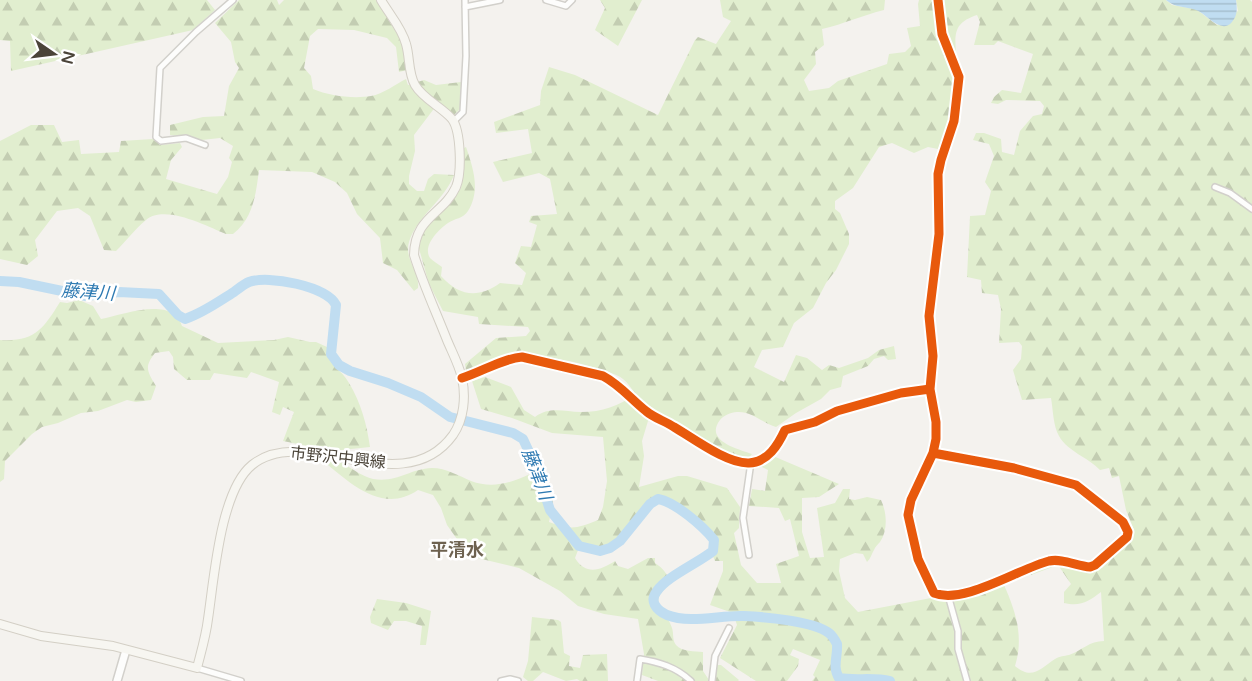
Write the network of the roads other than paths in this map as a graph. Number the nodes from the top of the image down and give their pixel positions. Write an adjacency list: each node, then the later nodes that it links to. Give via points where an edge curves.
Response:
1 (233, 0): 10 (street, via 160,68 156,137 161,141 186,138)
2 (381, 0): 9 (main road, via 406,43 415,85)
3 (465, 0): 8 (street)
4 (500, 0): 8 (street)
5 (546, 0): 6 (street, via 566,6)
6 (572, 0)
7 (938, 0): 14 (street, via 942,34 958,77 954,121 938,174 939,234 929,316 933,356)
8 (465, 7): 9 (street, via 463,112)
9 (454, 121): 13 (main road, 市野沢中興線, via 460,161 457,185 423,224 414,255)
10 (205, 145)
11 (1215, 187): 12 (street)
12 (1252, 208)
13 (462, 378): 16 (street, via 522,357 603,376 649,413 715,451); 22 (main road, 市野沢中興線, via 463,407 454,433 430,456 409,463 378,463 290,452 252,464 242,475 230,503 214,567 208,621)
14 (930, 389): 15 (street, via 936,422); 16 (street, via 837,411 785,430 769,455)
15 (933, 453): 18 (street, via 911,500 908,522 918,559 934,592); 18 (street, via 1014,468 1076,485 1123,522 1128,532 1122,542 1090,567 1052,560 964,593)
16 (749, 463): 17 (street, via 742,518)
17 (749, 555)
18 (948, 595): 30 (street)
19 (0, 624): 21 (main road, via 41,636)
20 (729, 628): 29 (street, via 715,656)
21 (126, 650): 22 (main road); 23 (street)
22 (197, 668): 24 (street)
23 (117, 681)
24 (241, 681)
25 (501, 681): 26 (street)
26 (518, 681)
27 (637, 681): 28 (street, via 640,659 664,664)
28 (691, 681)
29 (712, 681)
30 (967, 681)

